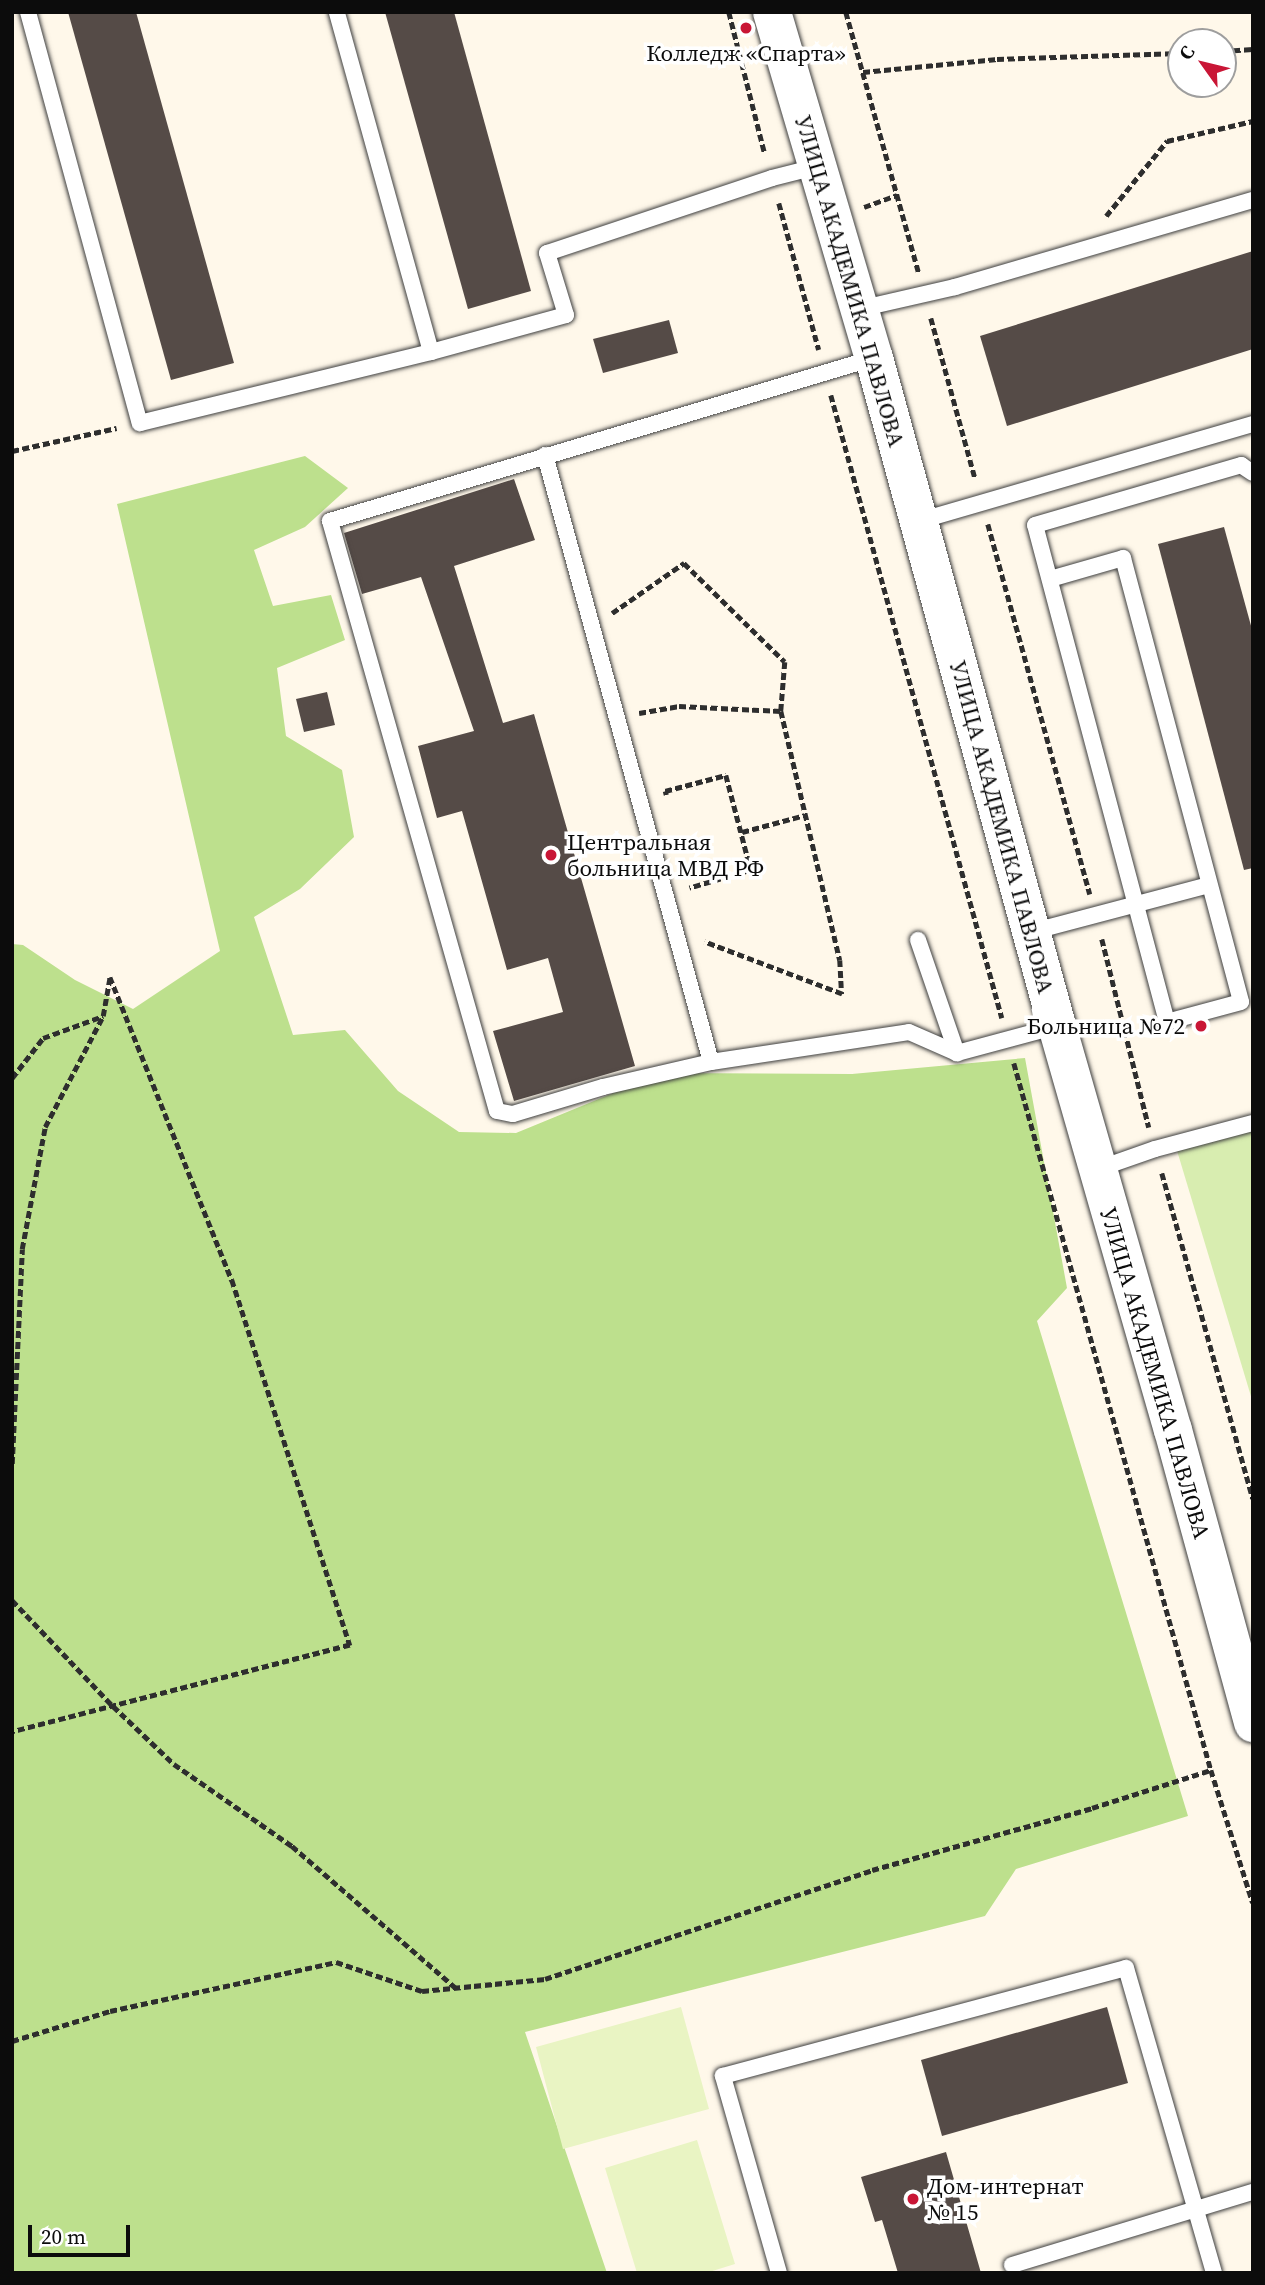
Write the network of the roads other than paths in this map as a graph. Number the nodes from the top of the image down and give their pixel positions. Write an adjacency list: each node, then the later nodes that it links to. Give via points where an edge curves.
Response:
1 (28, 12): 7 (lane, via 140,422)
2 (337, 12): 7 (lane)
3 (772, 12): 4 (street, УЛИЦА АКАДЕМИКА ПАВЛОВА)
4 (819, 166): 6 (street, УЛИЦА АКАДЕМИКА ПАВЛОВА); 7 (lane, via 547,253 566,315)
5 (1253, 200): 6 (lane)
6 (859, 309): 8 (street, УЛИЦА АКАДЕМИКА ПАВЛОВА)
7 (431, 352)
8 (874, 358): 10 (lane); 12 (street, УЛИЦА АКАДЕМИКА ПАВЛОВА)
9 (1253, 424): 12 (lane)
10 (545, 456): 20 (lane); 20 (lane, via 330,521 497,1111 513,1114)
11 (1253, 473): 13 (lane, via 1241,465 1035,525)
12 (917, 522): 16 (street, УЛИЦА АКАДЕМИКА ПАВЛОВА)
13 (1050, 579): 14 (lane, via 1123,558); 15 (lane)
14 (1209, 885): 15 (lane); 15 (lane, via 1241,1002 1167,1022)
15 (1136, 906): 16 (lane)
16 (1031, 932): 18 (street, УЛИЦА АКАДЕМИКА ПАВЛОВА)
17 (918, 940): 19 (lane)
18 (1056, 1026): 19 (lane); 22 (street, УЛИЦА АКАДЕМИКА ПАВЛОВА)
19 (957, 1053): 20 (lane, via 909,1032)
20 (710, 1062)
21 (1253, 1123): 22 (lane)
22 (1096, 1169): 23 (street, УЛИЦА АКАДЕМИКА ПАВЛОВА)
23 (1253, 1723)
24 (1253, 2192): 25 (lane)
25 (1197, 2210): 26 (lane); 27 (lane, via 1126,1968 723,2076); 28 (lane)
26 (1012, 2265)
27 (779, 2273)
28 (1214, 2273)

